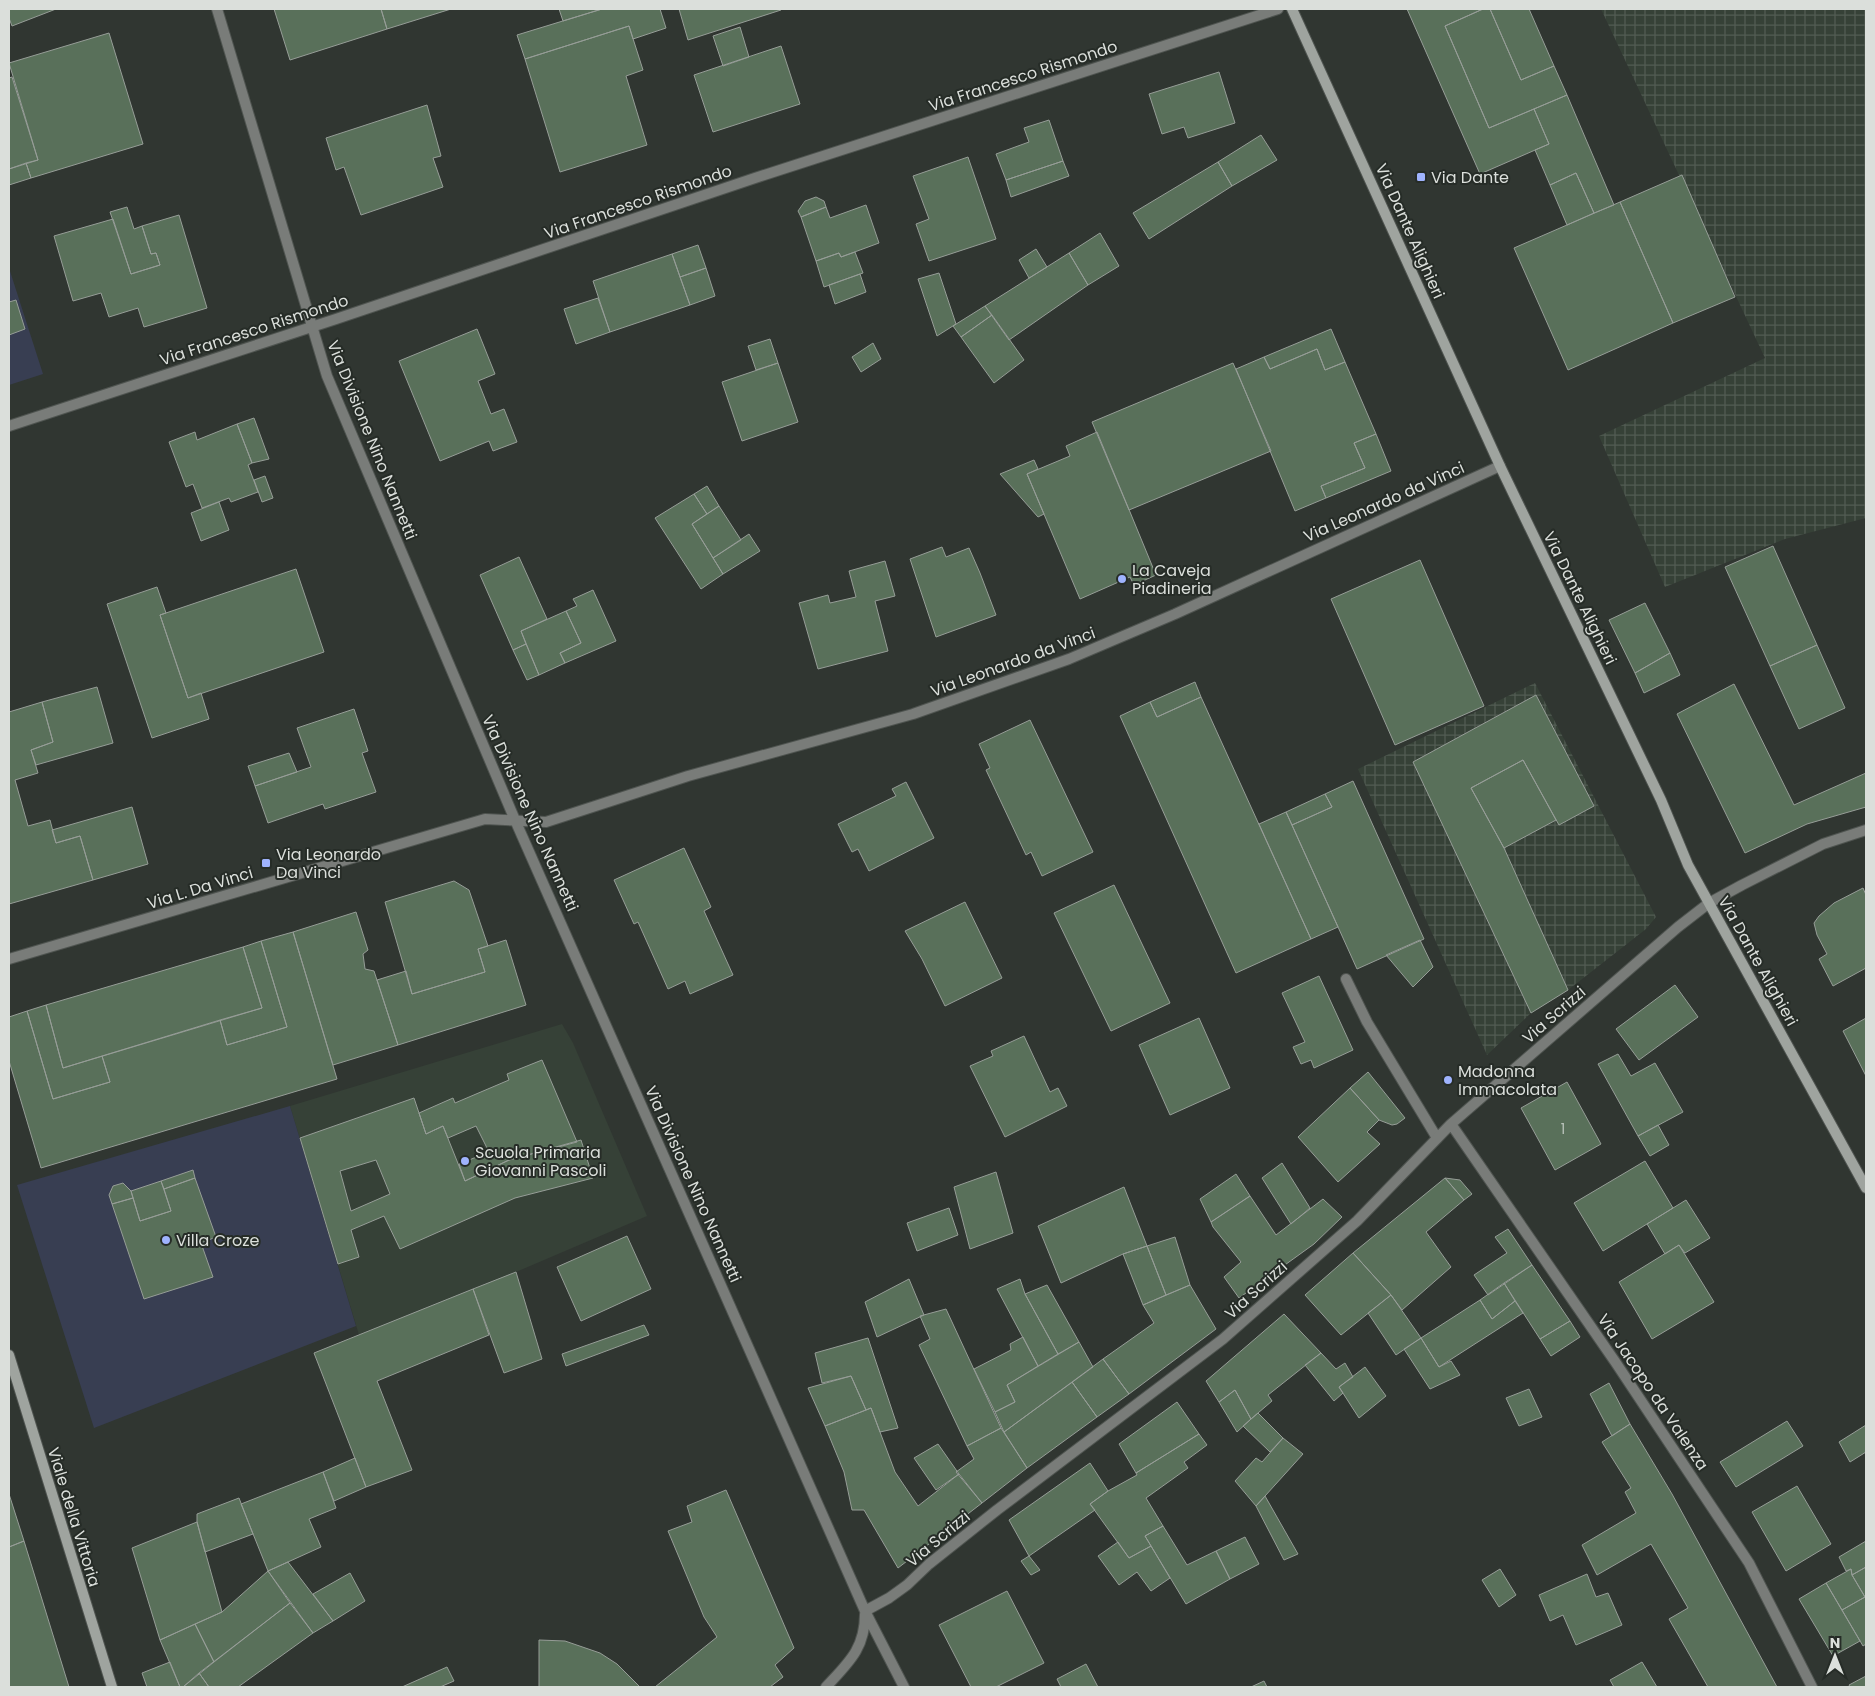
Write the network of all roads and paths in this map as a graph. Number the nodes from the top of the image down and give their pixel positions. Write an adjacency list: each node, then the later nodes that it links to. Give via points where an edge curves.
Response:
1 (217, 9): 4 (street, Via Divisione Nino Nannetti)
2 (1278, 9): 4 (street, Via Francesco Rismondo, via 764,175)
3 (1292, 9): 6 (main road, Via Dante Alighieri)
4 (311, 327): 5 (street, Via Francesco Rismondo); 7 (street, Via Divisione Nino Nannetti, via 327,376)
5 (9, 426)
6 (1500, 466): 7 (street, Via Leonardo da Vinci, via 1069,659 913,714 688,776 546,822); 9 (main road, Via Dante Alighieri, via 1661,800 1688,865)
7 (515, 820): 10 (street, Via L. Da Vinci, via 484,819); 16 (street, Via Divisione Nino Nannetti)
8 (1866, 830): 9 (street, Via Scrizzi, via 1823,844)
9 (1709, 902): 12 (street, Via Scrizzi); 14 (main road, Via Dante Alighieri)
10 (9, 959)
11 (1346, 979): 13 (street, via 1367,1022)
12 (1451, 1124): 13 (street, Via Scrizzi); 20 (street, Via Jacopo da Valenza, via 1749,1563)
13 (1437, 1138): 16 (street, Via Scrizzi, via 1357,1221 1224,1339 997,1510 889,1598)
14 (1866, 1188)
15 (9, 1355): 17 (main road, Viale della Vittoria)
16 (865, 1611): 18 (street, via 862,1641 844,1669); 19 (street, Via Divisione Nino Nannetti)
17 (112, 1687)
18 (826, 1687)
19 (904, 1687)
20 (1812, 1687)

